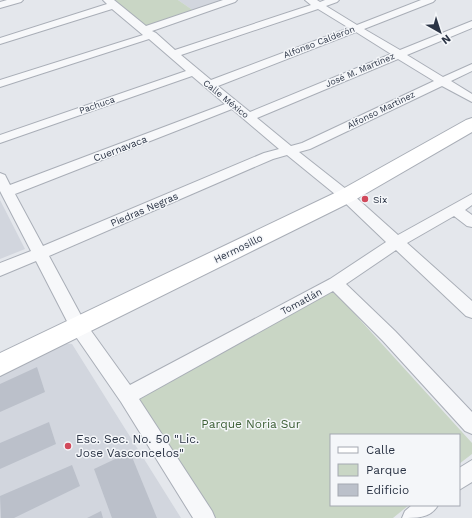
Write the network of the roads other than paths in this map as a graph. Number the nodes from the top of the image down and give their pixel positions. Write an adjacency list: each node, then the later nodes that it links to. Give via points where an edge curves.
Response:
1 (18, 0): 7 (street)
2 (232, 0): 10 (street)
3 (334, 0): 6 (street)
4 (430, 0): 9 (street, Alfonso Calderón)
5 (111, 3): 10 (street, Calle México); 11 (street)
6 (314, 3): 9 (street); 12 (street)
7 (0, 5)
8 (472, 24): 13 (street, José M. Martínez)
9 (355, 28): 13 (street); 18 (street, Alfonso Calderón)
10 (148, 33): 12 (street, Calle México); 17 (street)
11 (0, 41)
12 (174, 54): 15 (street, Calle México)
13 (399, 54): 16 (street); 21 (street, José M. Martínez)
14 (472, 68): 16 (street, Alfonso Martinez)
15 (193, 72): 18 (street, Calle México); 23 (street, Pachuca)
16 (442, 81): 19 (street); 24 (street, Alfonso Martinez, via 306,146)
17 (0, 84)
18 (209, 85): 20 (street, Calle México)
19 (472, 98)
20 (233, 105): 21 (street, Calle México); 25 (street, Cuernavaca)
21 (249, 117): 24 (street, Calle México)
22 (472, 124): 26 (street, Hermosillo)
23 (0, 139)
24 (288, 150): 26 (street, Calle México); 31 (street, Piedras Negras)
25 (4, 185): 31 (street)
26 (346, 196): 30 (street, Calle México); 35 (street, Hermosillo)
27 (472, 199): 28 (street, Tomatlán)
28 (454, 209): 29 (street); 30 (street, Tomatlán)
29 (472, 222)
30 (397, 242): 33 (street, Tomatlán); 34 (street, Calle México)
31 (40, 253): 32 (street, Piedras Negras); 35 (street)
32 (0, 270)
33 (335, 283): 37 (street, Tomatlán); 38 (street, via 390,336)
34 (472, 311)
35 (78, 326): 36 (street, Hermosillo); 37 (street)
36 (0, 365)
37 (127, 396): 42 (street)
38 (472, 425)
39 (472, 470): 40 (street)
40 (460, 479)
41 (427, 506): 43 (street)
42 (205, 518)
43 (412, 518)

